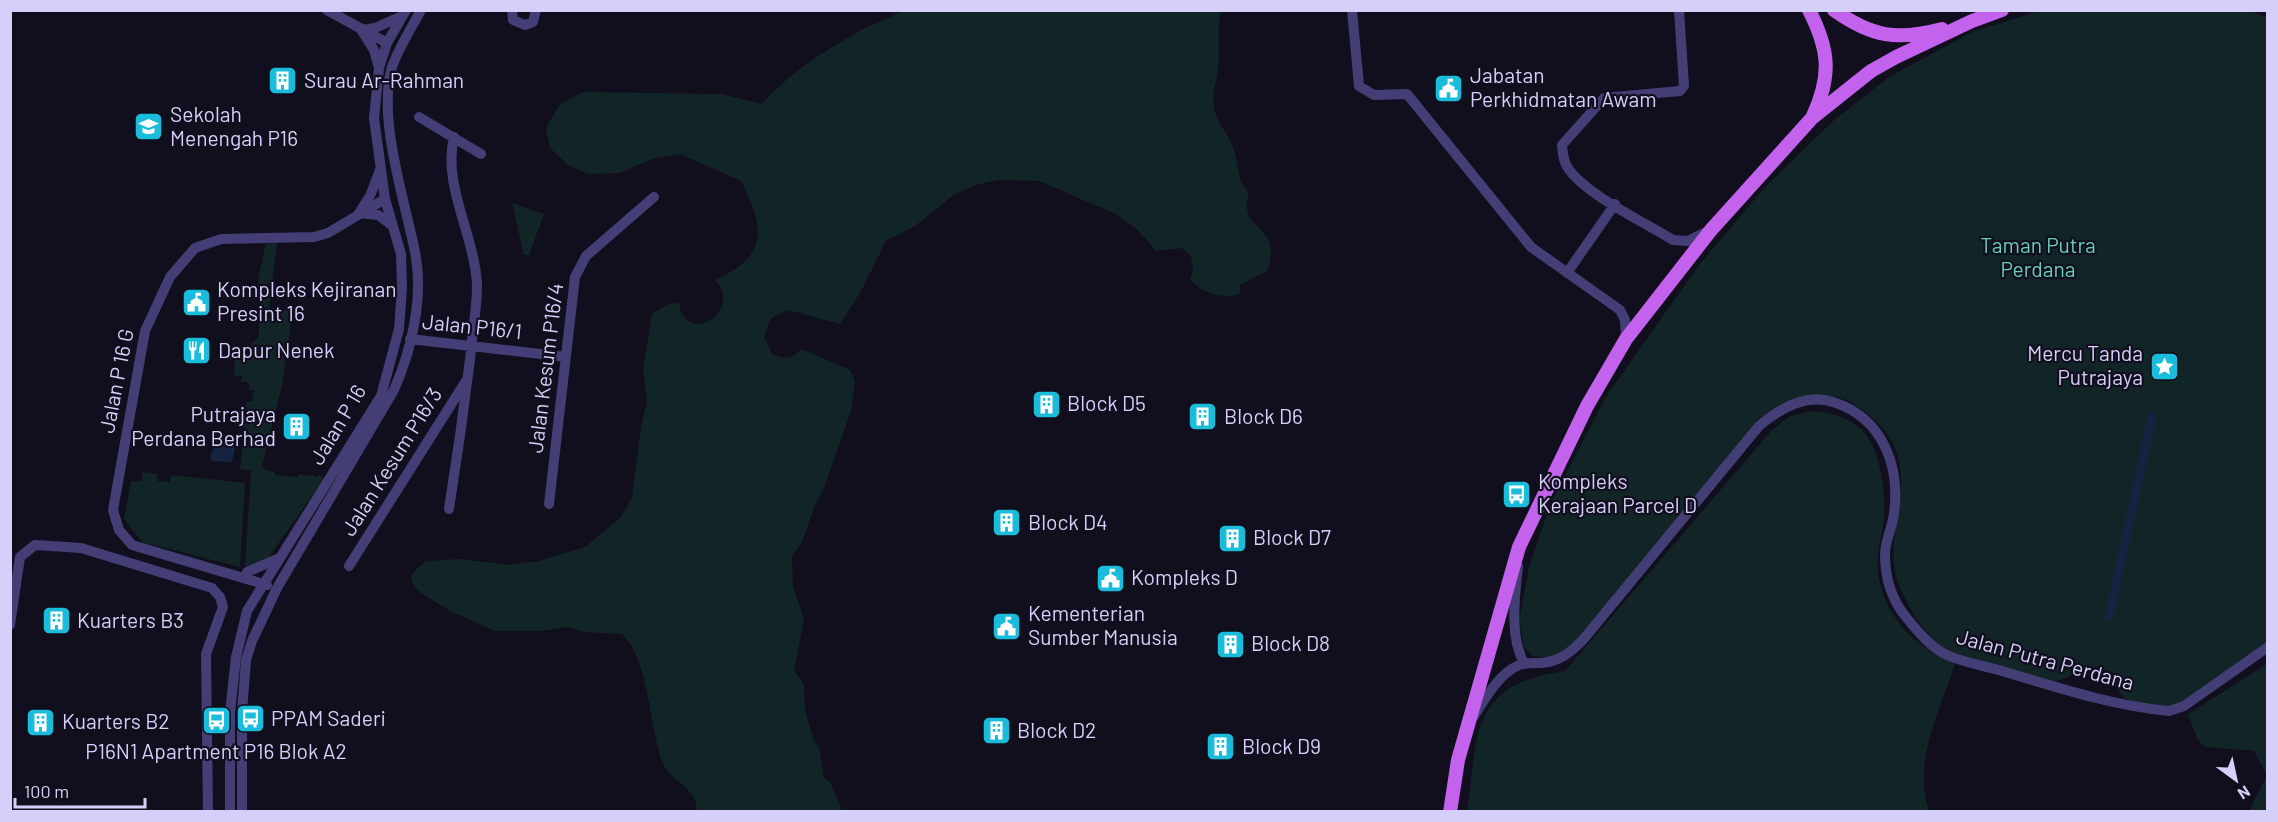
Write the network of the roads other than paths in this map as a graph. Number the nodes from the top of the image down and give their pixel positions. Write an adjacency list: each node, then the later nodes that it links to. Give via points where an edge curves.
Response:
1 (327, 10): 12 (street)
2 (421, 10): 13 (street, Jalan P 16)
3 (512, 10): 4 (street, via 513,20 525,25 533,22)
4 (536, 10)
5 (1352, 10): 30 (street, via 1359,86 1374,95 1407,94 1531,247)
6 (1679, 10): 25 (street, via 1684,86 1680,91 1604,98 1562,146 1569,170 1595,193)
7 (1809, 10): 18 (main road, via 1821,35 1827,64 1823,90)
8 (1834, 10): 11 (main road, via 1862,28 1892,36)
9 (2002, 10): 11 (main road)
10 (405, 13): 12 (street, via 375,28); 14 (street, Jalan P 16)
11 (1972, 21): 18 (main road, via 1871,71)
12 (361, 29): 14 (street); 15 (street, via 374,50)
13 (411, 29): 14 (street); 16 (street, Jalan P 16)
14 (387, 43): 15 (street, Jalan P 16); 16 (street)
15 (379, 69): 22 (street, Jalan P 16, via 374,118)
16 (392, 69): 19 (street, Jalan P 16)
17 (419, 117): 20 (street)
18 (1812, 118): 28 (main road)
19 (391, 137): 24 (street, via 390,187); 29 (street, Jalan P 16)
20 (453, 138): 21 (street); 33 (street, Jalan Kesum P16/3, via 449,157 477,285)
21 (481, 154)
22 (381, 167): 24 (street, Jalan P 16); 26 (street)
23 (654, 196): 34 (street, Jalan Kesum P16/4, via 580,265)
24 (385, 198): 26 (street, Jalan P 16 G); 27 (street, Jalan P 16); 29 (street, via 395,207)
25 (1615, 204): 28 (street, via 1673,240 1688,241); 30 (street)
26 (359, 213): 27 (street, via 378,215); 39 (street, Jalan P 16 G, via 328,233 314,237 218,240 195,249 170,277 145,331 113,510 119,530 132,545)
27 (393, 226): 40 (street, Jalan P 16, via 401,254 402,288 399,329 387,380 381,396)
28 (1711, 230): 32 (main road)
29 (415, 254): 31 (street, Jalan P 16, via 417,286)
30 (1566, 273): 32 (street, via 1620,310)
31 (410, 339): 33 (street, Jalan P16/1); 45 (street, Jalan P 16, via 394,390)
32 (1626, 339): 38 (main road, via 1587,406)
33 (471, 347): 34 (street, Jalan P16/1); 35 (street, Jalan Kesum P16/3)
34 (566, 357): 36 (street, Jalan Kesum P16/4)
35 (467, 379): 37 (street, Jalan Kesum P16/3); 41 (street, Jalan Kesum P16/3)
36 (549, 504)
37 (449, 509)
38 (1519, 547): 49 (street, via 1515,622); 50 (main road)
39 (169, 555): 42 (street); 43 (street, Jalan P 16 G, via 207,566 223,565)
40 (278, 558): 43 (street); 44 (street, Jalan P 16)
41 (349, 566)
42 (161, 573): 47 (street, via 81,548 35,545 20,556); 51 (street, via 212,588 223,607 206,654)
43 (244, 574): 44 (street, Jalan P 16 G); 46 (street)
44 (264, 580): 45 (street, Jalan P 16 G); 46 (street, Jalan P 16)
45 (278, 585): 53 (street, Jalan P 16, via 246,660)
46 (249, 607): 52 (street, Jalan P 16, via 236,657 230,712)
47 (10, 625)
48 (2268, 647): 49 (street, Jalan Putra Perdana, via 2184,705 2169,711 2067,690 1948,656 1921,634 1892,596 1885,552 1894,517 1894,469 1879,433 1843,405 1811,400 1775,412 1760,426 1577,646 1552,661)
49 (1524, 663): 50 (street, via 1506,674)
50 (1468, 724): 54 (main road)
51 (208, 812)
52 (230, 812)
53 (242, 812)
54 (1450, 812)

